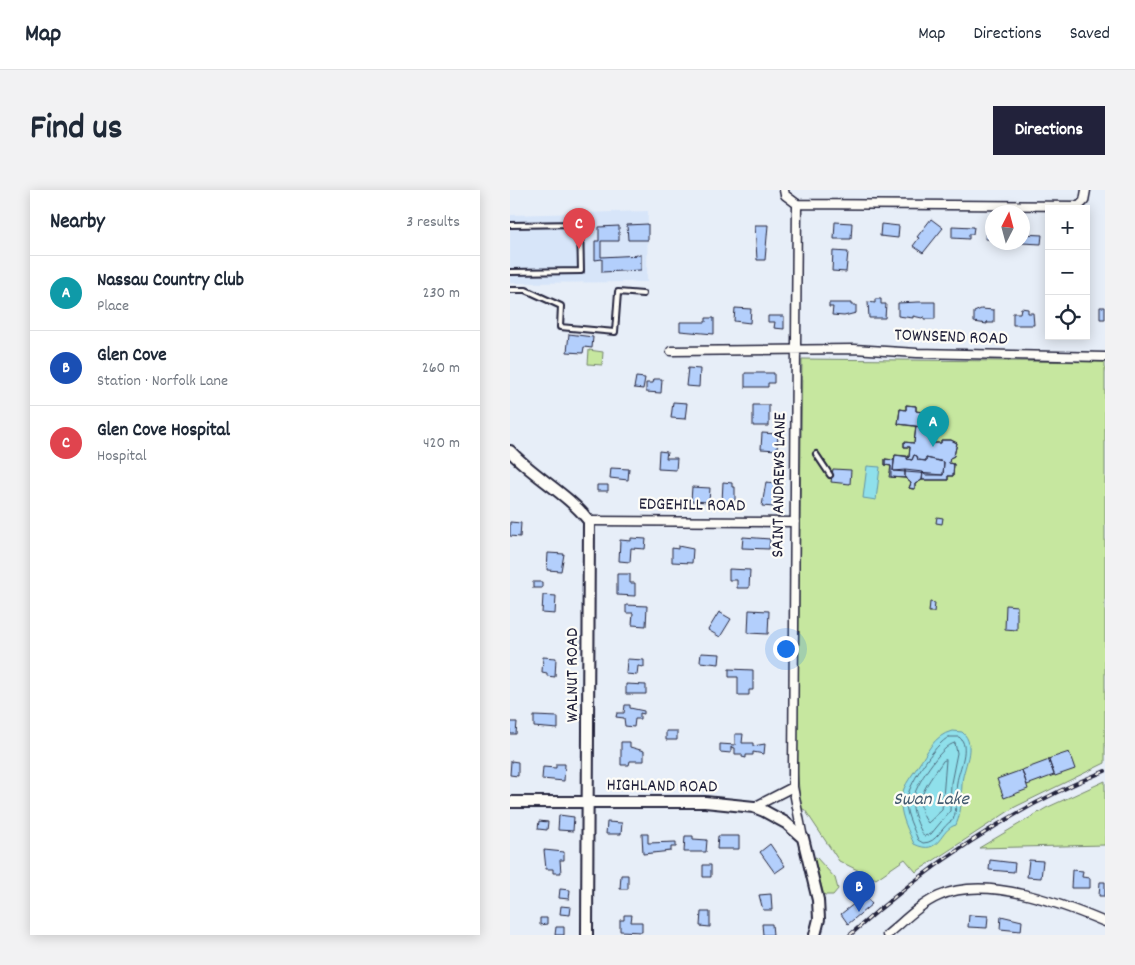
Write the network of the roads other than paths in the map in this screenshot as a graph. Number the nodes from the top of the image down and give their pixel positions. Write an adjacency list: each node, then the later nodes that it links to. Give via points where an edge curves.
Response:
1 (784, 190): 3 (street, via 785,195)
2 (1086, 190): 3 (street, via 1084,201 1079,206)
3 (797, 204): 8 (street, SAINT ANDREWS LANE)
4 (510, 225): 5 (lane, via 580,224 581,271)
5 (511, 272)
6 (510, 290): 7 (lane, via 526,290 561,306 560,327 615,332 618,292)
7 (643, 294)
8 (797, 350): 9 (street, TOWNSEND ROAD); 10 (street, TOWNSEND ROAD); 15 (street, SAINT ANDREWS LANE)
9 (671, 351)
10 (1105, 357)
11 (510, 451): 14 (street, via 576,506)
12 (816, 454): 13 (lane)
13 (830, 475)
14 (589, 521): 15 (street, EDGEHILL ROAD); 18 (street, WALNUT ROAD)
15 (795, 522): 16 (street, SAINT ANDREWS LANE)
16 (793, 787): 19 (street); 20 (street, SAINT ANDREWS LANE)
17 (510, 802): 18 (street, HIGHLAND ROAD)
18 (589, 802): 19 (street, HIGHLAND ROAD, via 705,802); 22 (street, WALNUT ROAD)
19 (754, 807): 20 (street, HIGHLAND ROAD, via 775,816)
20 (803, 838): 23 (street, via 818,900 819,919)
21 (1105, 922): 24 (street, via 1033,895 960,889 937,896)
22 (587, 935)
23 (815, 935)
24 (887, 935)

